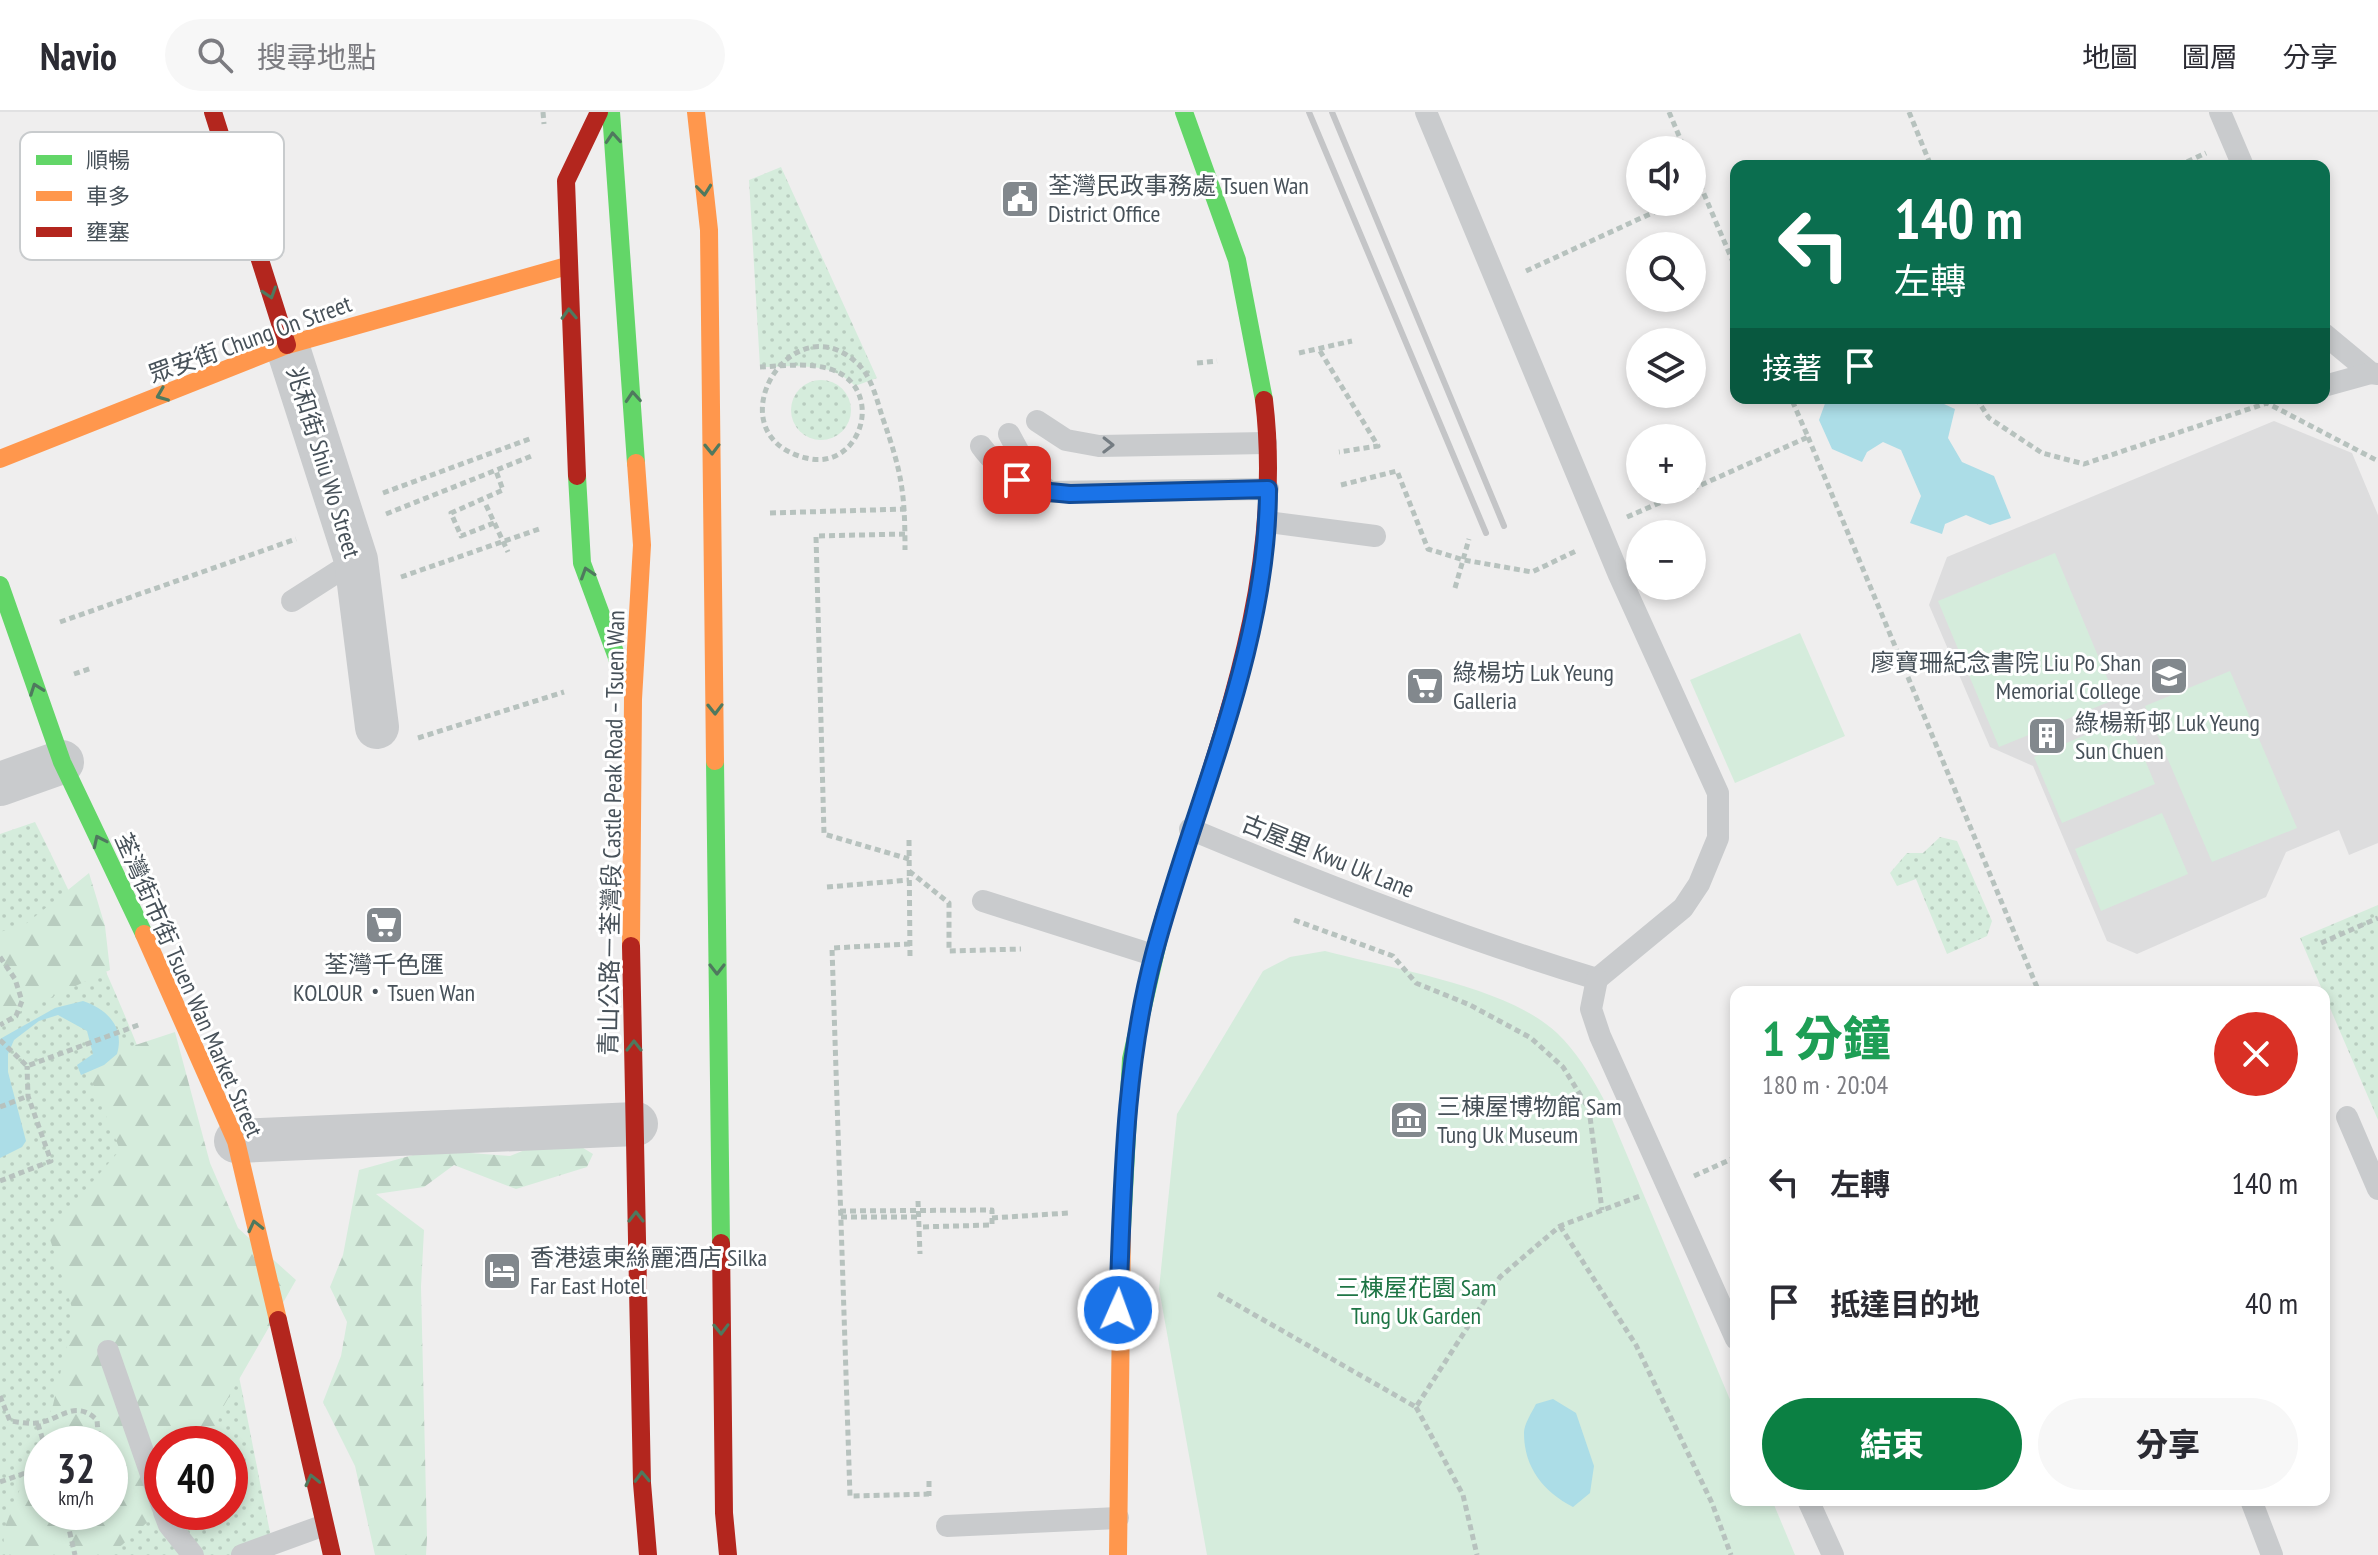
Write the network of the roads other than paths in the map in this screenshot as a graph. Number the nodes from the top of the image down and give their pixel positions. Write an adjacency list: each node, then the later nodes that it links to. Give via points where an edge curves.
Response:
1 (213, 112): 8 (main road, 兆和街 Shiu Wo Street, one-way to 8)
2 (599, 112): 11 (main road, via 566,181)
3 (611, 112): 28 (main road, 青山公路－荃灣段 Castle Peak Road – Tsuen Wan, one-way to 3, via 642,545)
4 (696, 112): 53 (main road, one-way to 53, via 709,230)
5 (1184, 112): 18 (main road, via 1228,222 1245,290)
6 (1426, 112): 35 (lane, via 1619,575 1718,793 1718,838 1699,884 1683,908)
7 (2220, 112): 9 (lane)
8 (219, 132)
9 (2240, 160)
10 (260, 260): 13 (main road, 兆和街 Shiu Wo Street, one-way to 13)
11 (567, 266): 13 (main road, 眾安街 Chung On Street); 28 (main road, one-way to 11, via 582,563)
12 (2330, 339): 14 (lane)
13 (287, 345): 20 (main road, 眾安街 Chung On Street, one-way to 20); 25 (street, 兆和街 Shiu Wo Street)
14 (2374, 374): 15 (lane)
15 (2330, 385)
16 (1037, 421): 18 (lane, one-way to 18, via 1066,440 1099,446)
17 (1009, 434): 22 (lane, via 1030,473)
18 (1266, 443): 21 (main road)
19 (981, 446): 22 (lane, via 1017,480)
20 (0, 459)
21 (1268, 489): 22 (lane); 23 (main road)
22 (1050, 492)
23 (1268, 522): 24 (lane); 32 (main road, via 1244,658)
24 (1375, 536)
25 (356, 560): 27 (lane); 29 (street, 兆和街 Shiu Wo Street)
26 (0, 585): 30 (main road, 荃灣街市街 Tsuen Wan Market Street, one-way to 26)
27 (292, 601)
28 (633, 699): 37 (main road, 青山公路－荃灣段 Castle Peak Road – Tsuen Wan, one-way to 28, via 630,892)
29 (392, 734)
30 (62, 762): 31 (street); 38 (main road, 荃灣街市街 Tsuen Wan Market Street, one-way to 30)
31 (0, 784)
32 (1190, 829): 34 (main road); 35 (lane, 古屋里 Kwu Uk Lane, via 1448,931)
33 (983, 901): 34 (lane)
34 (1153, 955): 45 (main road, via 1134,1039 1125,1125)
35 (1597, 979): 40 (lane, via 1591,1009 1600,1036)
36 (2347, 1117): 39 (lane)
37 (636, 1124): 38 (street); 52 (main road, 青山公路－荃灣段 Castle Peak Road – Tsuen Wan, one-way to 37)
38 (236, 1141): 46 (main road, 荃灣街市街 Tsuen Wan Market Street, one-way to 38)
39 (2378, 1189)
40 (1730, 1326)
41 (108, 1351): 42 (lane)
42 (144, 1454)
43 (1811, 1506): 55 (lane)
44 (2253, 1506): 56 (lane)
45 (1118, 1518): 47 (lane); 54 (main road)
46 (322, 1526): 50 (lane); 51 (main road, 荃灣街市街 Tsuen Wan Market Street)
47 (947, 1526)
48 (173, 1530): 49 (lane)
49 (193, 1555)
50 (242, 1555)
51 (332, 1555)
52 (648, 1555)
53 (728, 1555)
54 (1118, 1555)
55 (1833, 1555)
56 (2272, 1555)

